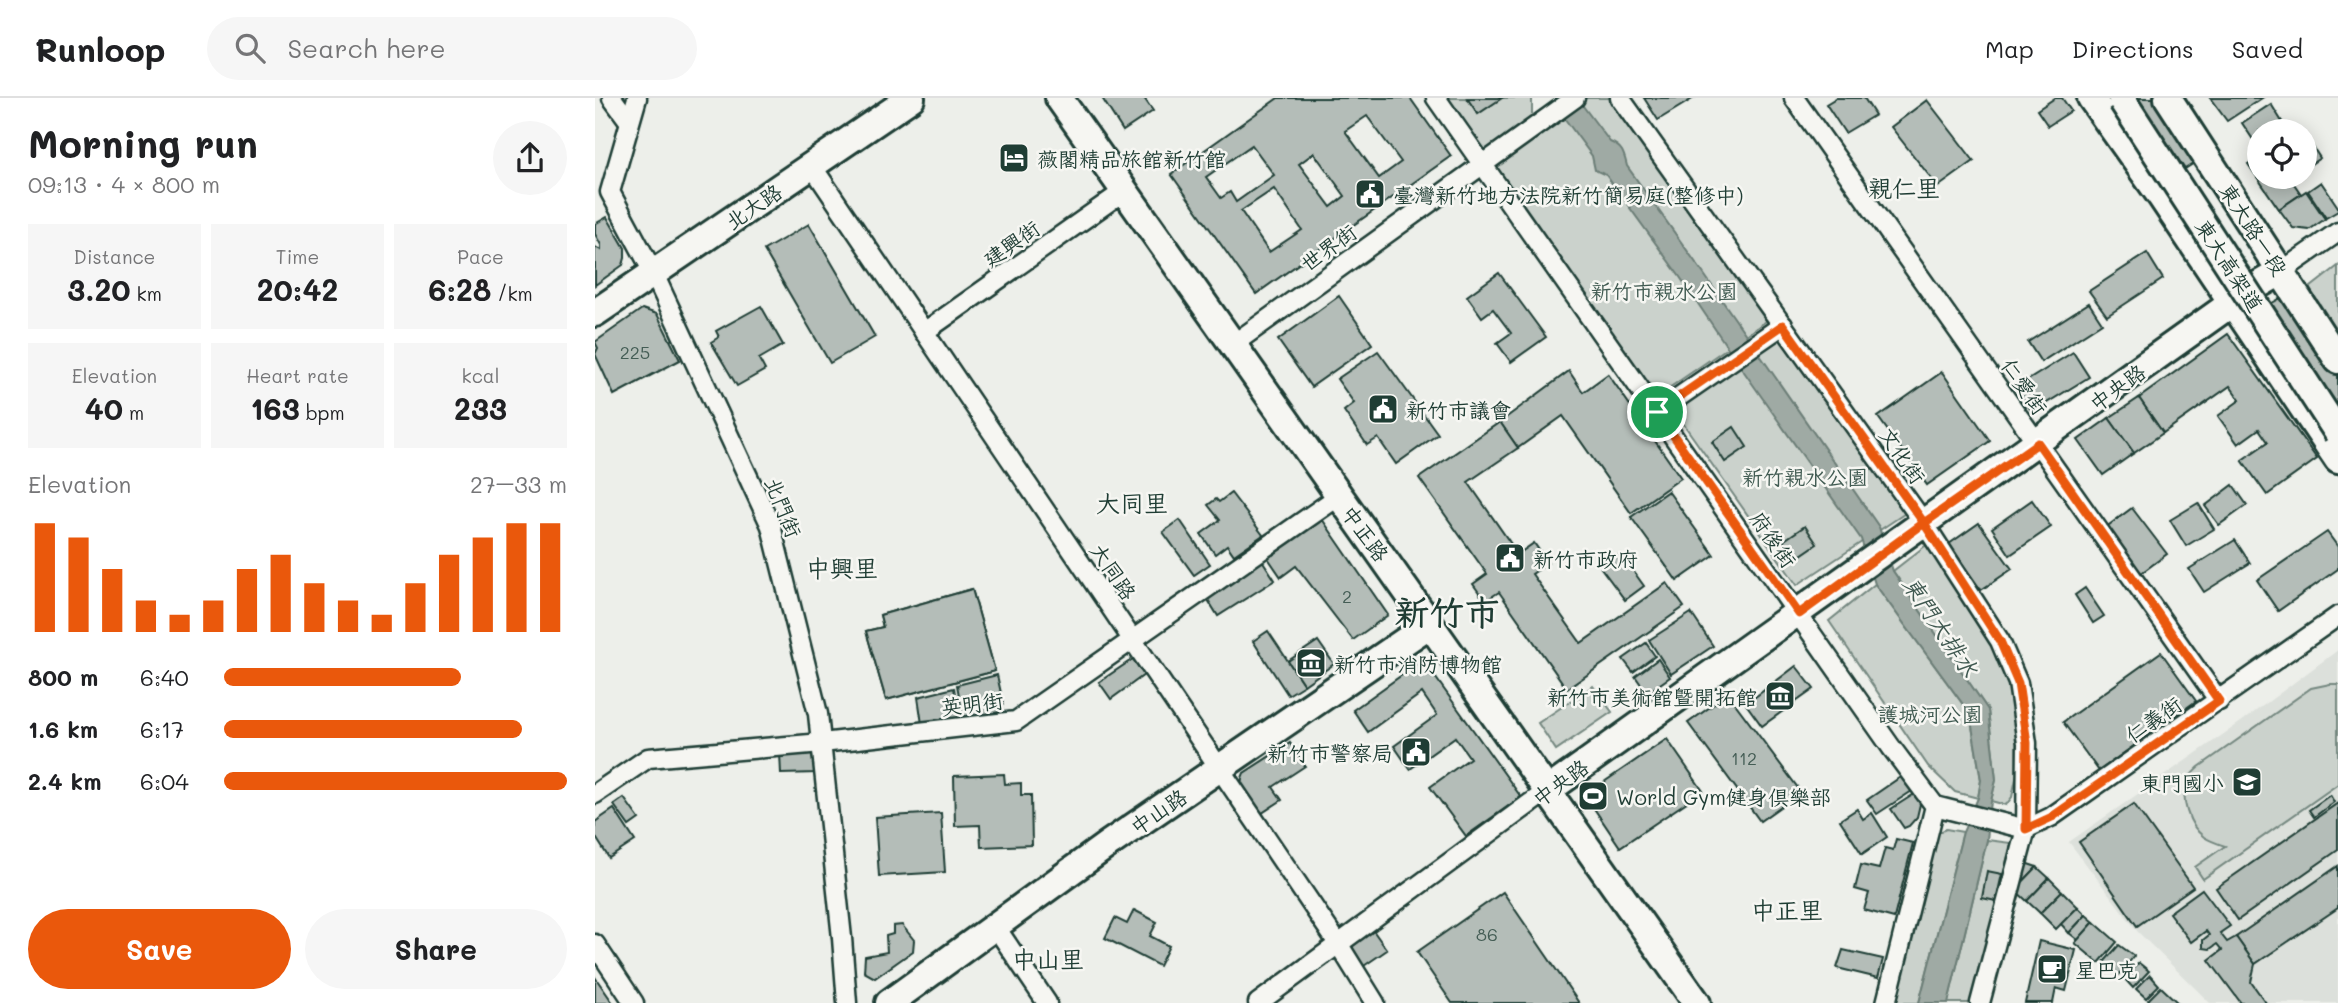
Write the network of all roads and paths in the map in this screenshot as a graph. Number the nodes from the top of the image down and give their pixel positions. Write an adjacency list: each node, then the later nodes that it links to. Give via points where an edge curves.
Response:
1 (612, 98): 12 (street)
2 (637, 98): 12 (street, 北門街)
3 (911, 98): 14 (street, 北大路)
4 (1059, 98): 16 (street, 中正路)
5 (1436, 98): 13 (street, 府後街)
6 (1575, 98): 13 (street, 世界街)
7 (1620, 98): 22 (street, 文化街)
8 (1794, 98): 29 (street, 仁愛街)
9 (2091, 98): 20 (street)
10 (2168, 98): 18 (street, 東大路一段)
11 (2128, 99): 26 (street, 東大高架道); 28 (street, 東大高架道, bridge)
12 (629, 121): 15 (street, 北門街)
13 (1482, 163): 24 (street, 世界街); 27 (street, 府後街)
14 (812, 166): 19 (street, 北大路); 23 (street, 大同路)
15 (603, 190): 19 (street, 北門街)
16 (1124, 191): 23 (street, 建興街); 24 (street, 中正路)
17 (2338, 232): 18 (street, 中央路)
18 (2281, 271): 20 (street, 中央路); 25 (street, 東大路一段)
19 (654, 274): 21 (street, 北大路); 38 (street, 北門街, via 771,526)
20 (2233, 303): 29 (street, 中央路); 30 (street)
21 (595, 313)
22 (1783, 325): 27 (street); 32 (street, 文化街)
23 (925, 332): 36 (street, 大同路)
24 (1232, 345): 31 (street, 中正路)
25 (2338, 360)
26 (2338, 401)
27 (1657, 412): 33 (street, 府後街)
28 (2338, 433)
29 (2038, 443): 32 (street, 中央路); 37 (street, 仁愛街)
30 (2338, 460)
31 (1339, 496): 35 (street, 中正路); 36 (street, 英明街)
32 (1924, 523): 33 (street, 中央路); 43 (street, 文化街, via 2000,641 2018,683 2027,743)
33 (1799, 614): 40 (street, 中央路); 42 (street, 府後街)
34 (2338, 616): 37 (street, 仁義街)
35 (1430, 624): 39 (street, 中山路); 40 (street, 中正路)
36 (1133, 640): 38 (street, 英明街, via 1016,721); 39 (street, 大同路)
37 (2219, 701): 43 (street, 仁義街, via 2052,817)
38 (822, 743): 41 (street, 英明街, via 648,758); 48 (street, 北門街)
39 (1220, 769): 44 (street, 中山路); 46 (street, 大同路)
40 (1547, 791): 46 (street, 中央路); 53 (street, 中正路)
41 (595, 794)
42 (1935, 806): 43 (street); 54 (street)
43 (2026, 829): 55 (street, 文化街)
44 (995, 926): 49 (street, 中山路); 50 (street)
45 (595, 944): 47 (street)
46 (1339, 945): 51 (street, 中央路); 52 (street, 大同路)
47 (634, 1003)
48 (847, 1003)
49 (889, 1003)
50 (1047, 1003)
51 (1258, 1003)
52 (1375, 1003)
53 (1697, 1003)
54 (1886, 1003)
55 (1980, 1003)

